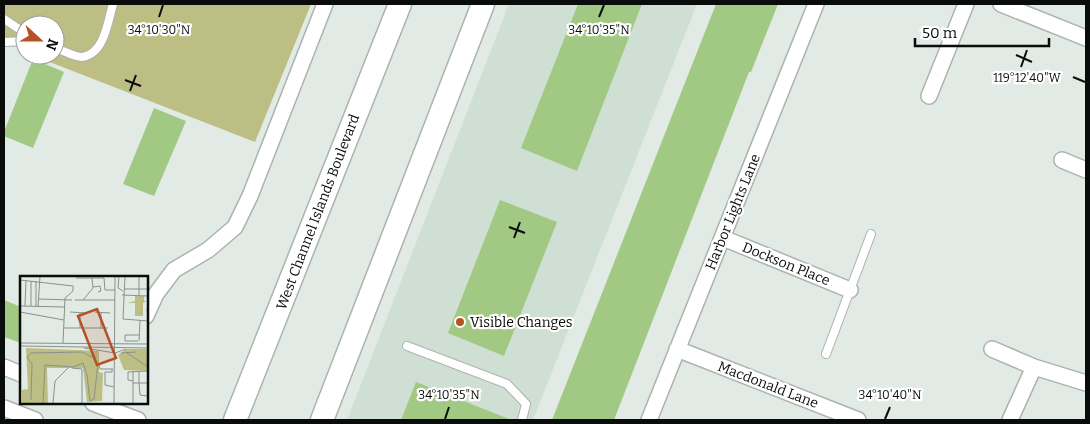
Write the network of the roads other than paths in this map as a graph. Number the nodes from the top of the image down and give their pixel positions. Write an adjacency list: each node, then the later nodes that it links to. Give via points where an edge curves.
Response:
1 (113, 4): 11 (lane)
2 (117, 4): 11 (lane)
3 (325, 4): 20 (street, via 250,196 235,226 208,250 174,270 156,294)
4 (400, 4): 33 (main road, West Channel Islands Boulevard)
5 (483, 4): 34 (main road)
6 (816, 4): 18 (street, Harbor Lights Lane)
7 (966, 4): 14 (street)
8 (1001, 4): 12 (street)
9 (4, 18): 10 (lane)
10 (15, 26)
11 (108, 26): 13 (lane, via 97,48 88,55 80,57)
12 (1086, 38)
13 (65, 52)
14 (929, 96)
15 (1062, 160): 16 (street)
16 (1086, 170)
17 (871, 234): 19 (lane)
18 (723, 238): 19 (street, Dockson Place); 23 (street, Harbor Lights Lane)
19 (850, 290): 24 (lane)
20 (148, 312)
21 (407, 346): 35 (lane, via 507,384 526,404)
22 (992, 348): 26 (street)
23 (677, 349): 36 (street, Harbor Lights Lane); 37 (street, Macdonald Lane)
24 (826, 354)
25 (4, 367): 27 (street)
26 (1034, 367): 28 (street); 38 (street)
27 (20, 374)
28 (1086, 383)
29 (4, 408): 31 (street)
30 (101, 408): 32 (street)
31 (35, 420)
32 (138, 420)
33 (236, 420)
34 (322, 420)
35 (522, 420)
36 (649, 420)
37 (858, 420)
38 (1010, 420)

